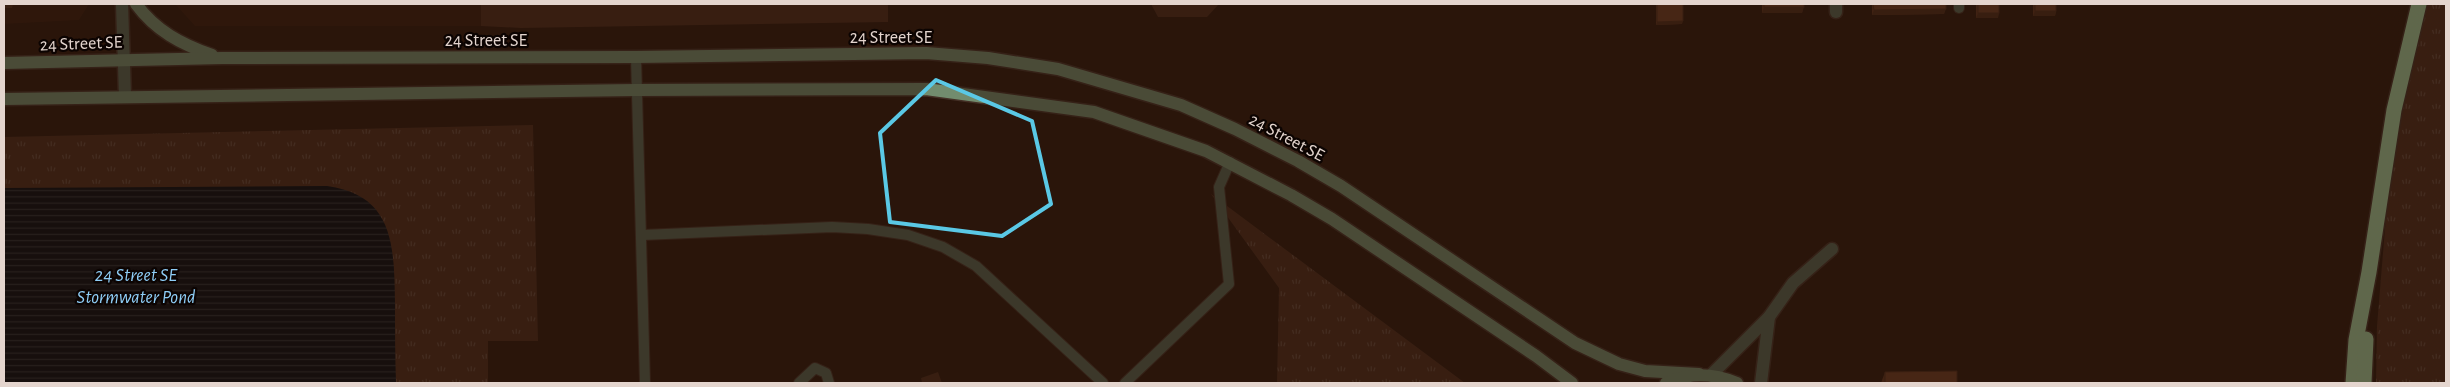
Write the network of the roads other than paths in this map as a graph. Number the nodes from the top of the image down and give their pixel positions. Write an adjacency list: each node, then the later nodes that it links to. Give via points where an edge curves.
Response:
1 (122, 4): 6 (street)
2 (136, 4): 5 (main road, via 160,30 183,45)
3 (2419, 4): 14 (highway, via 2394,110)
4 (636, 57): 5 (main road, 24 Street SE); 8 (lane); 16 (main road, 24 Street SE, via 926,53 1058,69 1116,85 1181,105 1298,161 1341,186 1575,343 1619,364)
5 (222, 58): 6 (main road, 24 Street SE)
6 (123, 60): 7 (main road, 24 Street SE); 9 (street)
7 (4, 63)
8 (636, 90): 9 (main road); 11 (main road, via 926,90 986,96 1094,112 1162,134); 12 (lane)
9 (125, 96): 10 (main road)
10 (4, 98)
11 (1230, 162): 21 (lane, via 1219,187 1229,284); 22 (main road, via 1332,219)
12 (642, 235): 17 (lane); 20 (lane, via 832,227 908,235 943,247 976,266)
13 (1832, 249): 15 (street, via 1793,283)
14 (2369, 272): 26 (highway, via 2356,340); 27 (highway)
15 (1769, 317): 16 (street); 25 (street)
16 (1705, 375): 23 (main road); 24 (main road, 24 Street SE)
17 (645, 383)
18 (799, 383): 19 (lane, via 815,368 826,373)
19 (829, 383)
20 (1103, 383)
21 (1126, 383)
22 (1572, 383)
23 (1666, 383)
24 (1737, 383)
25 (1760, 383)
26 (2353, 383)
27 (2364, 383)

